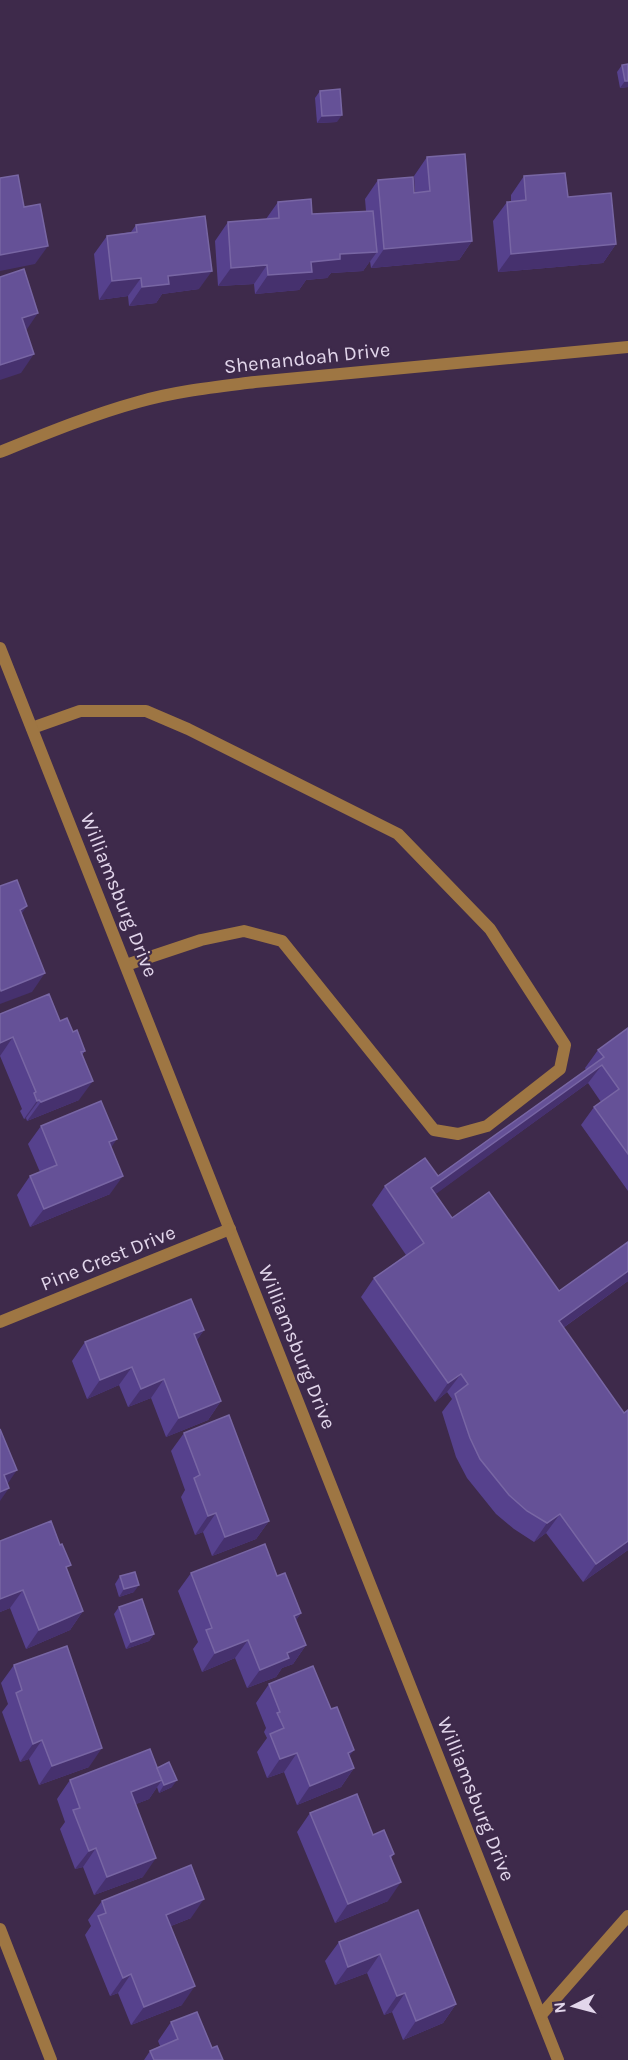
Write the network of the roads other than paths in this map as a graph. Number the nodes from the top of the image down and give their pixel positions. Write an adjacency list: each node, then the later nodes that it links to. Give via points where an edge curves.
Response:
1 (628, 347): 2 (street, Shenandoah Drive, via 202,389 140,402)
2 (0, 452)
3 (0, 648): 4 (street, Williamsburg Drive)
4 (32, 728): 5 (street, Williamsburg Drive); 5 (street, via 80,711 146,711 398,834 490,929 565,1045 560,1069 487,1126 458,1134 434,1130 282,941 244,931 201,940)
5 (126, 965): 6 (street, Williamsburg Drive)
6 (230, 1229): 7 (street, Pine Crest Drive); 10 (street, Williamsburg Drive)
7 (0, 1322)
8 (628, 1916): 10 (street)
9 (0, 1929): 11 (street)
10 (541, 2015): 12 (street, Williamsburg Drive)
11 (51, 2060)
12 (558, 2060)

